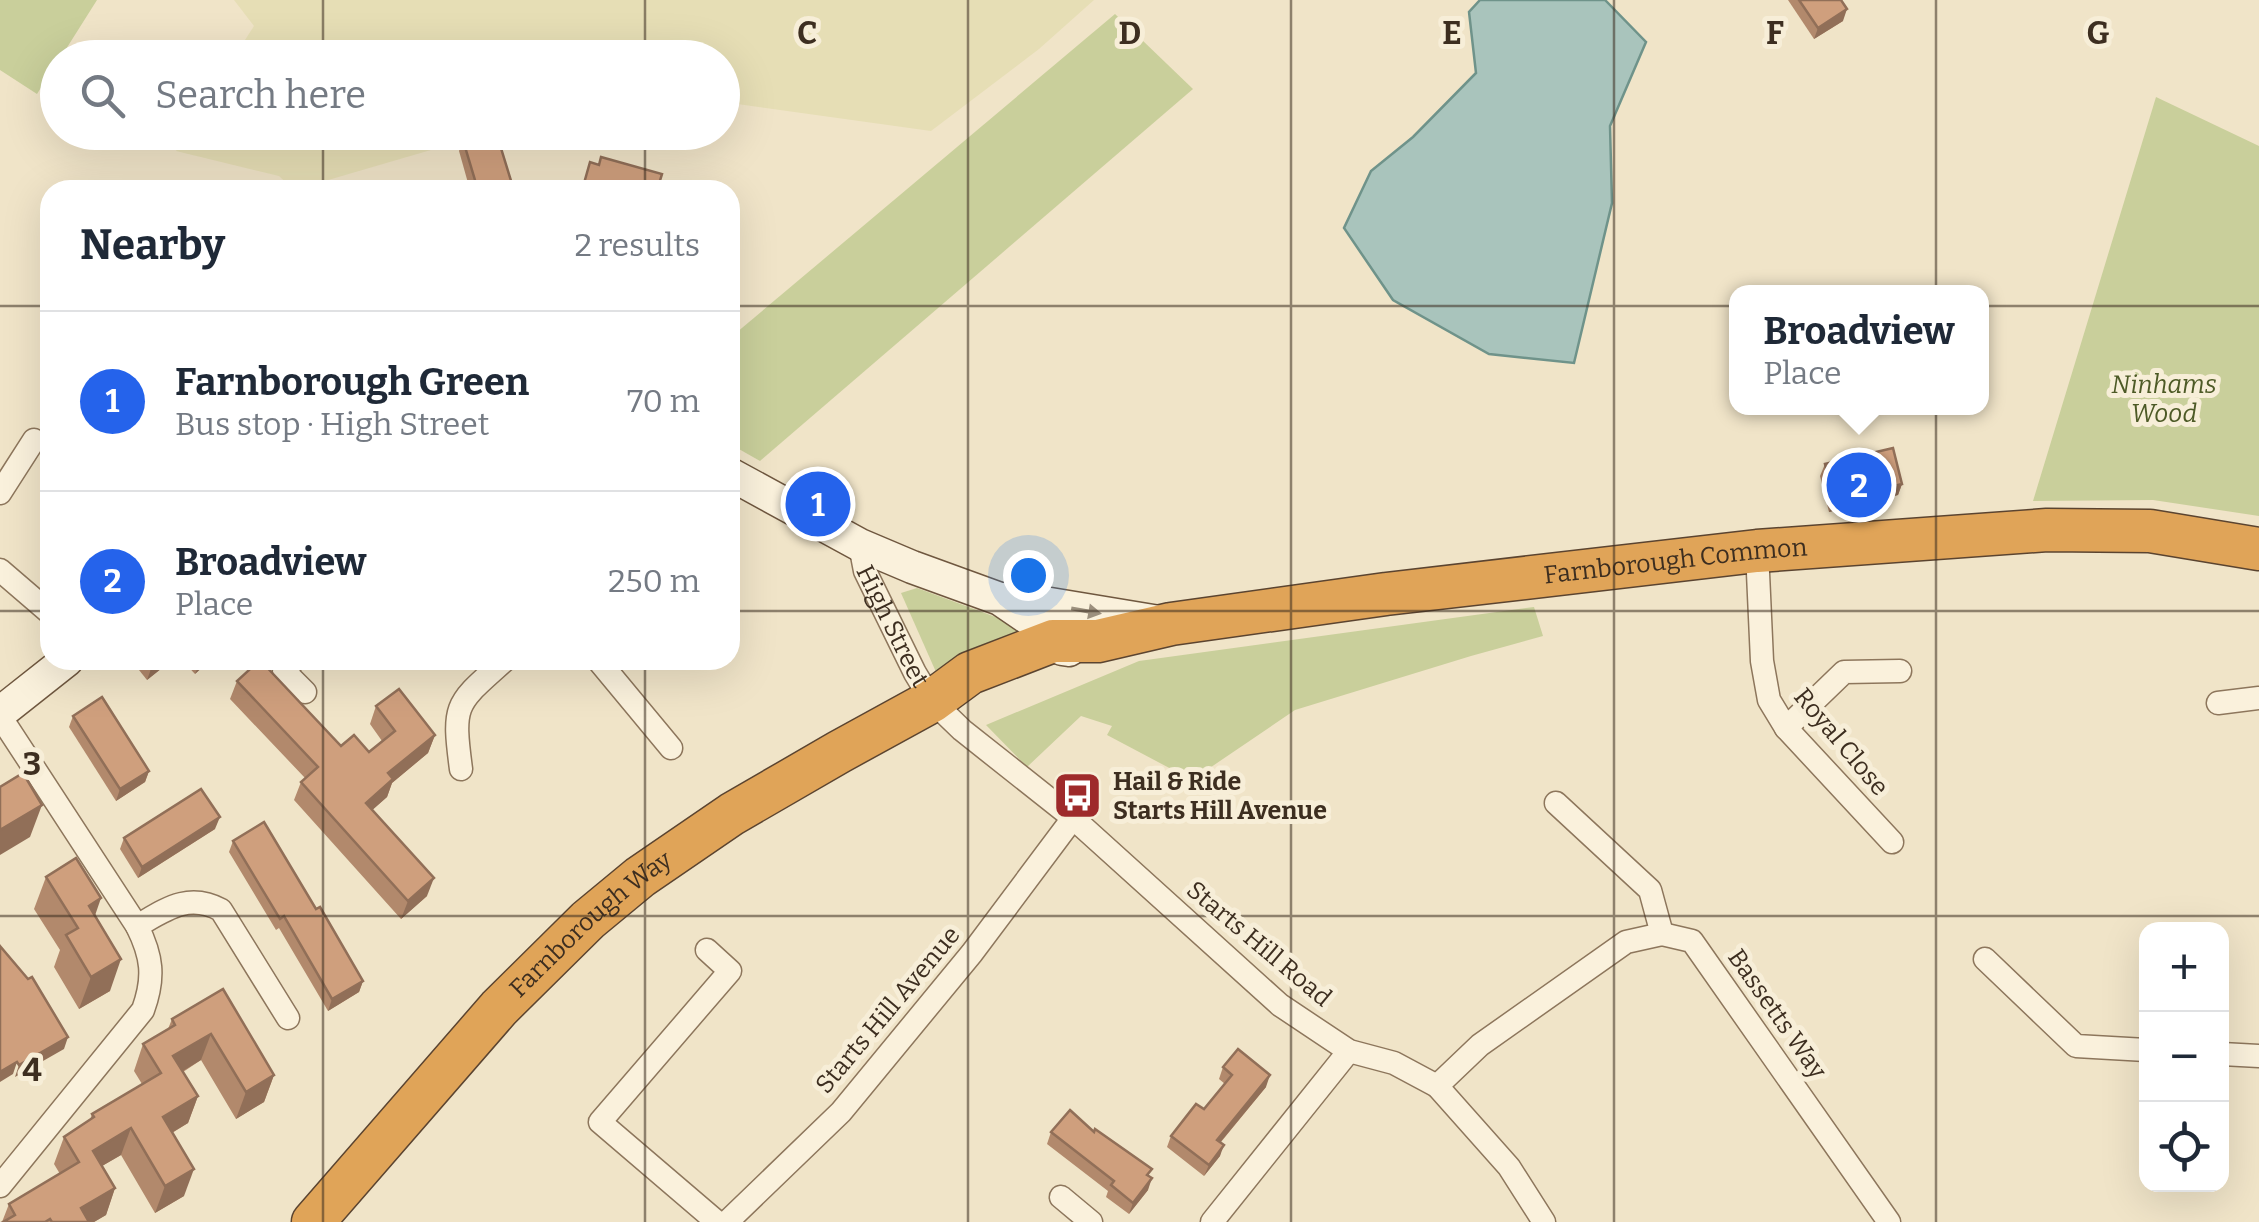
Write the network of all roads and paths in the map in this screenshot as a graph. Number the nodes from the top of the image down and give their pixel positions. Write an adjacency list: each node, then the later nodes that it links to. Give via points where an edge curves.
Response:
1 (34, 440): 3 (street)
2 (740, 479): 4 (main road, High Street)
3 (0, 493)
4 (860, 545): 8 (main road, High Street); 19 (street, High Street, via 865,571)
5 (2259, 549): 6 (highway, Farnborough Common, via 2150,531 2048,530)
6 (1757, 551): 10 (highway, Farnborough Common); 22 (street, Royal Close, via 1762,662 1769,700)
7 (0, 570): 9 (street)
8 (1000, 599): 10 (main road, High Street, one-way to 10); 11 (main road, High Street)
9 (40, 604)
10 (1171, 624): 11 (highway, Farnborough Common)
11 (1076, 645): 19 (highway, Farnborough Common, via 970,674)
12 (56, 670): 21 (main road)
13 (285, 670): 17 (street)
14 (494, 670): 24 (street, via 465,696 457,714)
15 (606, 670): 23 (street)
16 (1900, 671): 22 (street, via 1844,672)
17 (306, 692)
18 (2259, 698): 20 (street)
19 (932, 701): 26 (street, Starts Hill Road); 40 (highway, Farnborough Way, via 732,814 617,895 499,1008)
20 (2218, 703)
21 (0, 715): 28 (street)
22 (1786, 728): 27 (street, Royal Close)
23 (671, 748)
24 (461, 769)
25 (1556, 803): 29 (street, via 1650,890)
26 (1073, 818): 34 (street, Starts Hill Road, via 1280,1005); 42 (street, Starts Hill Avenue, via 841,1112)
27 (1892, 842)
28 (136, 926): 32 (street, via 166,910 207,902 220,910); 38 (street, via 151,966 142,1010)
29 (1662, 934): 37 (street, via 1626,942 1480,1045); 46 (street, Bassetts Way, via 1692,941)
30 (707, 950): 41 (street, via 730,971 600,1122)
31 (1984, 959): 33 (street, via 2076,1046)
32 (288, 1018)
33 (2139, 1050)
34 (1349, 1051): 37 (street, Starts Hill Road); 44 (street)
35 (2229, 1054): 36 (street)
36 (2259, 1056)
37 (1437, 1086): 45 (street, Starts Hill Road, via 1510,1167)
38 (0, 1186)
39 (1061, 1197): 43 (street)
40 (313, 1222)
41 (718, 1222)
42 (727, 1222)
43 (1092, 1222)
44 (1212, 1222)
45 (1544, 1222)
46 (1889, 1222)

